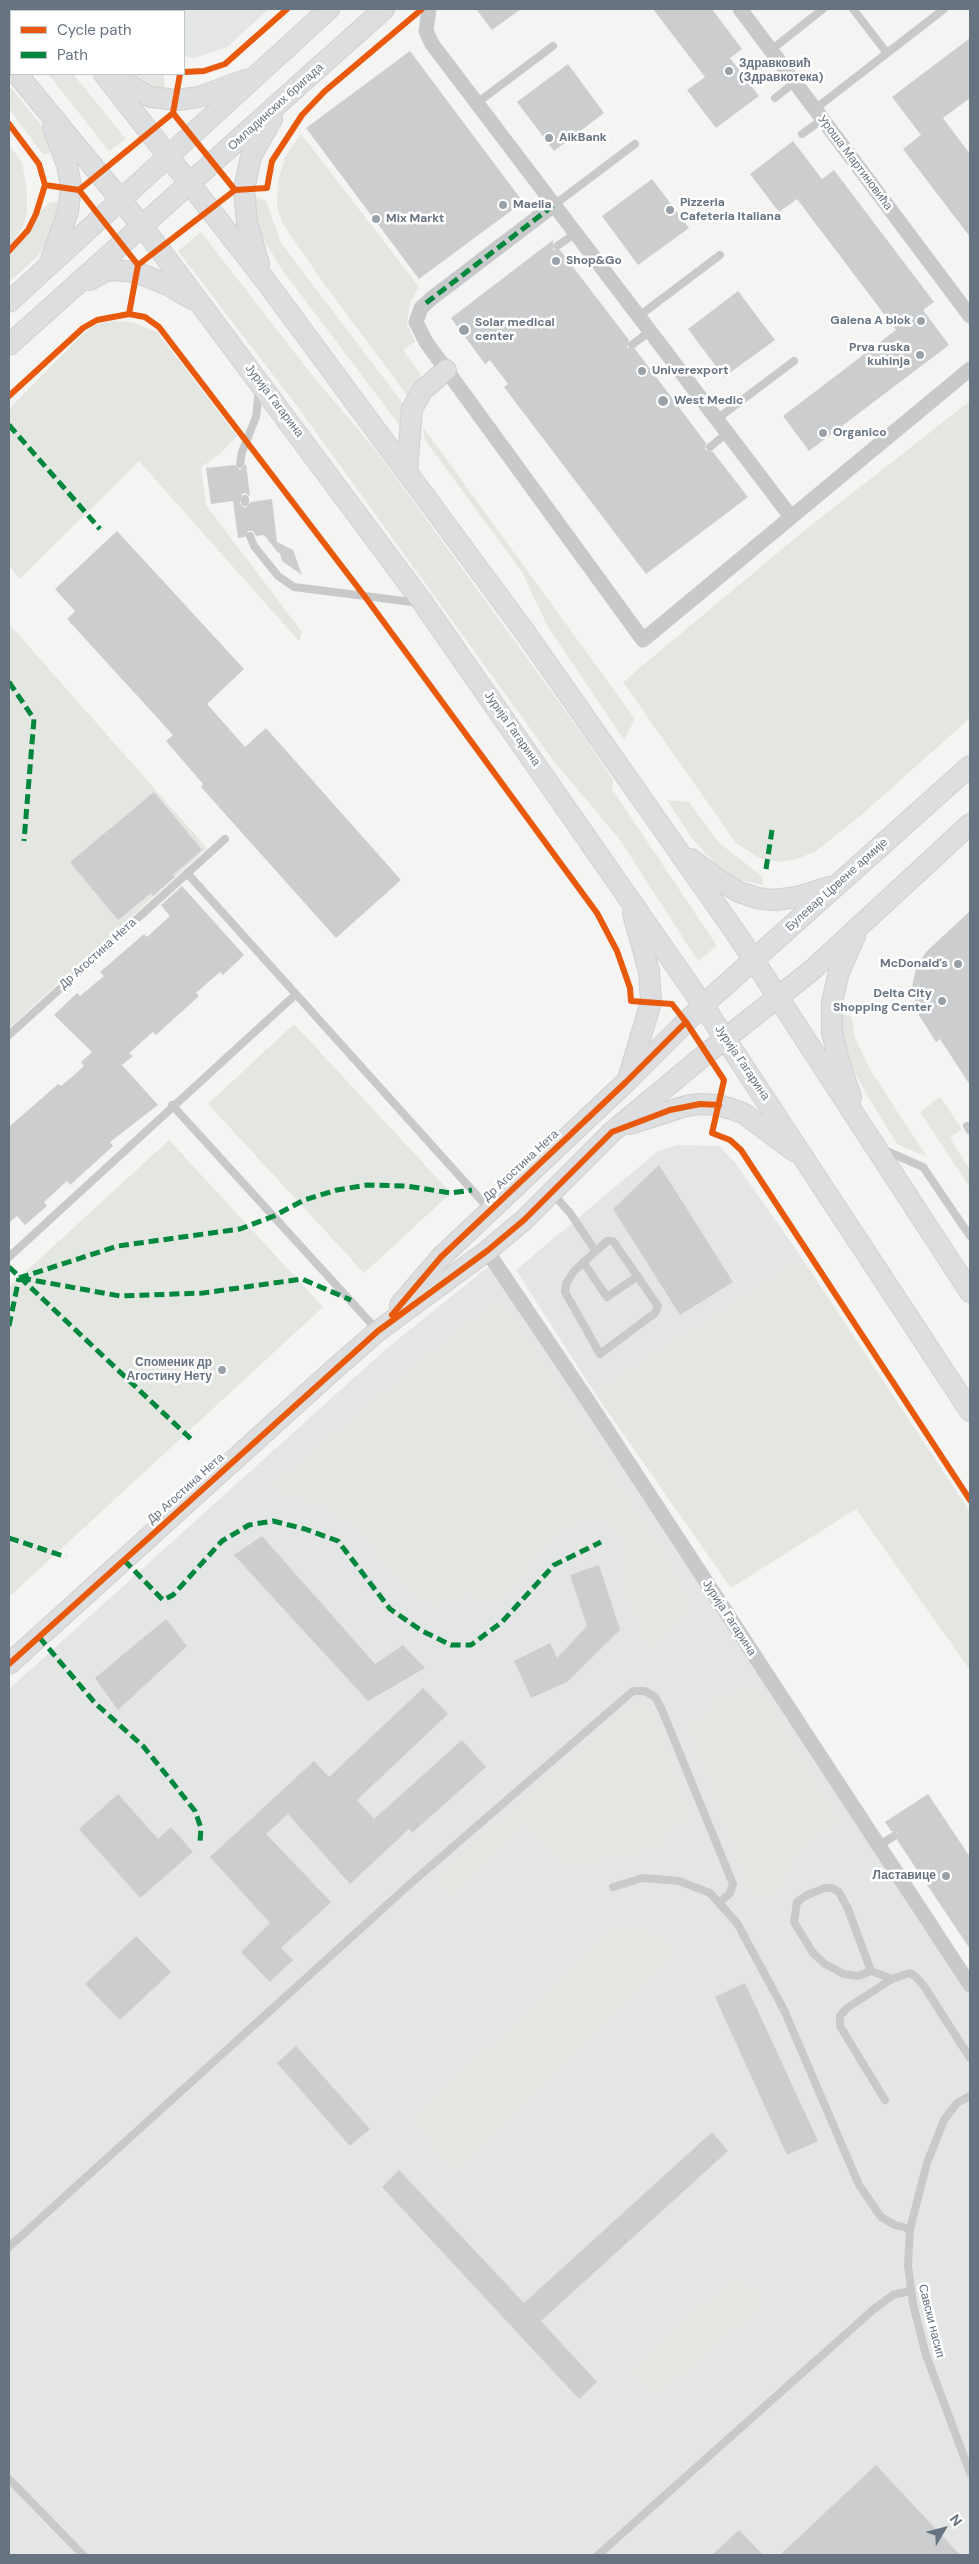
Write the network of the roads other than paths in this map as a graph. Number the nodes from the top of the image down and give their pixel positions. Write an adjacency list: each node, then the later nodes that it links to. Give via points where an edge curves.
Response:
1 (329, 9): 11 (main road)
2 (384, 9): 18 (main road, Омладинских бригада)
3 (429, 9): 19 (street, via 426,31 432,44)
4 (740, 9): 9 (street, Уроша Мартиновића)
5 (823, 9): 9 (lane)
6 (853, 9): 10 (lane)
7 (944, 9): 10 (lane)
8 (553, 46): 19 (lane)
9 (771, 50): 15 (street, Уроша Мартиновића)
10 (887, 54): 20 (lane)
11 (258, 74): 14 (main road, via 221,90 177,100 152,97); 23 (main road)
12 (18, 75): 16 (main road, Јурија Гагарина)
13 (105, 75): 23 (main road)
14 (111, 75)
15 (795, 82): 17 (lane); 20 (street, Уроша Мартиновића)
16 (33, 94): 25 (main road, Јурија Гагарина); 31 (main road, via 63,149 71,187 68,212)
17 (775, 98)
18 (283, 102): 24 (main road, Омладинских бригада); 32 (main road, via 251,156 244,190 246,222)
19 (477, 103): 26 (street)
20 (819, 114): 21 (lane); 37 (street, Уроша Мартиновића)
21 (802, 134)
22 (635, 144): 26 (lane)
23 (168, 156): 24 (main road); 25 (main road)
24 (190, 184): 27 (main road, Омладинских бригада); 32 (main road)
25 (120, 200): 27 (main road, Јурија Гагарина); 31 (main road)
26 (554, 205): 28 (street); 43 (street, via 432,298 417,314 420,332)
27 (142, 227): 33 (main road, Омладинских бригада); 35 (main road, Јурија Гагарина)
28 (576, 233): 29 (lane); 36 (street)
29 (557, 246)
30 (720, 255): 36 (lane)
31 (48, 266): 34 (main road)
32 (265, 280): 49 (main road)
33 (73, 290): 35 (main road, via 104,272 130,271 159,281); 40 (main road, Омладинских бригада)
34 (9, 302)
35 (200, 304): 44 (main road, Јурија Гагарина)
36 (639, 316): 38 (street)
37 (970, 316)
38 (650, 331): 39 (lane); 45 (street)
39 (632, 344)
40 (9, 345)
41 (794, 361): 45 (lane)
42 (970, 369): 50 (street)
43 (446, 370): 49 (main road, via 422,391 412,409); 50 (street, via 643,640)
44 (260, 382): 48 (lane, via 256,417); 52 (main road, Јурија Гагарина)
45 (716, 419): 46 (street)
46 (727, 434): 47 (lane); 50 (street)
47 (710, 447)
48 (240, 464)
49 (407, 471): 56 (main road, via 497,592)
50 (791, 517)
51 (250, 536): 52 (lane, via 278,576 294,587)
52 (423, 603): 59 (main road, Јурија Гагарина)
53 (970, 766): 58 (main road, Булевар Црвене армије)
54 (970, 824): 60 (main road)
55 (225, 839): 57 (lane, Др Агостина Нета)
56 (673, 842): 58 (main road, via 719,880 757,898 798,897); 61 (main road)
57 (187, 873): 62 (lane, Др Агостина Нета); 65 (lane, Др Агостина Нета)
58 (842, 881): 61 (main road, Булевар Црвене армије)
59 (620, 884): 64 (main road, Јурија Гагарина); 67 (main road, via 637,924 651,992 647,1021)
60 (858, 928): 63 (main road); 69 (main road, via 834,989 831,1016 838,1058)
61 (754, 960): 63 (main road); 64 (main road, Булевар Црвене армије)
62 (295, 995): 68 (lane); 74 (lane, Др Агостина Нета)
63 (778, 999): 66 (main road); 69 (main road)
64 (703, 1005): 66 (main road, Јурија Гагарина); 67 (main road, Др Агостина Нета)
65 (9, 1035)
66 (725, 1038): 70 (main road, Др Агостина Нета); 72 (main road, Јурија Гагарина)
67 (626, 1082): 74 (main road, Др Агостина Нета)
68 (172, 1105): 78 (lane); 82 (lane)
69 (861, 1125): 71 (main road)
70 (612, 1132): 72 (main road, via 670,1110 700,1104 719,1105 757,1122); 73 (main road, Др Агостина Нета)
71 (875, 1146): 75 (lane, via 923,1167); 81 (main road)
72 (809, 1164): 83 (main road, Јурија Гагарина)
73 (551, 1192): 76 (lane); 77 (main road, Др Агостина Нета)
74 (490, 1210): 82 (main road, Др Агостина Нета, via 441,1257)
75 (970, 1236)
76 (595, 1250): 79 (lane); 80 (lane, via 607,1241 613,1241)
77 (487, 1251): 82 (main road, Др Агостина Нета); 86 (street, Јурија Гагарина)
78 (9, 1256)
79 (583, 1262): 80 (lane, via 607,1297); 80 (lane, via 566,1284 565,1292 600,1354 657,1310 658,1306)
80 (638, 1276)
81 (970, 1292)
82 (378, 1331): 84 (main road, Др Агостина Нета)
83 (970, 1411)
84 (9, 1664)
85 (894, 1836): 86 (lane)
86 (878, 1846): 91 (street, Јурија Гагарина)
87 (612, 1887): 88 (lane, via 643,1878 679,1881 710,1893)
88 (719, 1903): 95 (lane, via 736,1923 784,2010 859,2185 881,2217); 96 (lane, via 730,1893 733,1884 662,1710 655,1697 645,1691 633,1691 418,1878)
89 (871, 1971): 89 (lane, via 839,1892 825,1888 797,1902 794,1922 813,1953 844,1974 858,1976); 90 (lane)
90 (892, 1979): 92 (lane, via 910,1973 916,1977); 94 (lane, via 846,2008 840,2016 840,2026)
91 (970, 1985)
92 (970, 2058)
93 (970, 2096): 95 (lane, Савски насип, via 957,2103 944,2120 922,2176)
94 (885, 2100)
95 (910, 2229): 97 (lane, Савски насип)
96 (9, 2247)
97 (910, 2291): 98 (lane, Савски насип, via 926,2355); 101 (lane, via 894,2295 874,2309)
98 (970, 2472)
99 (9, 2479): 100 (lane)
100 (83, 2555)
101 (598, 2555)

